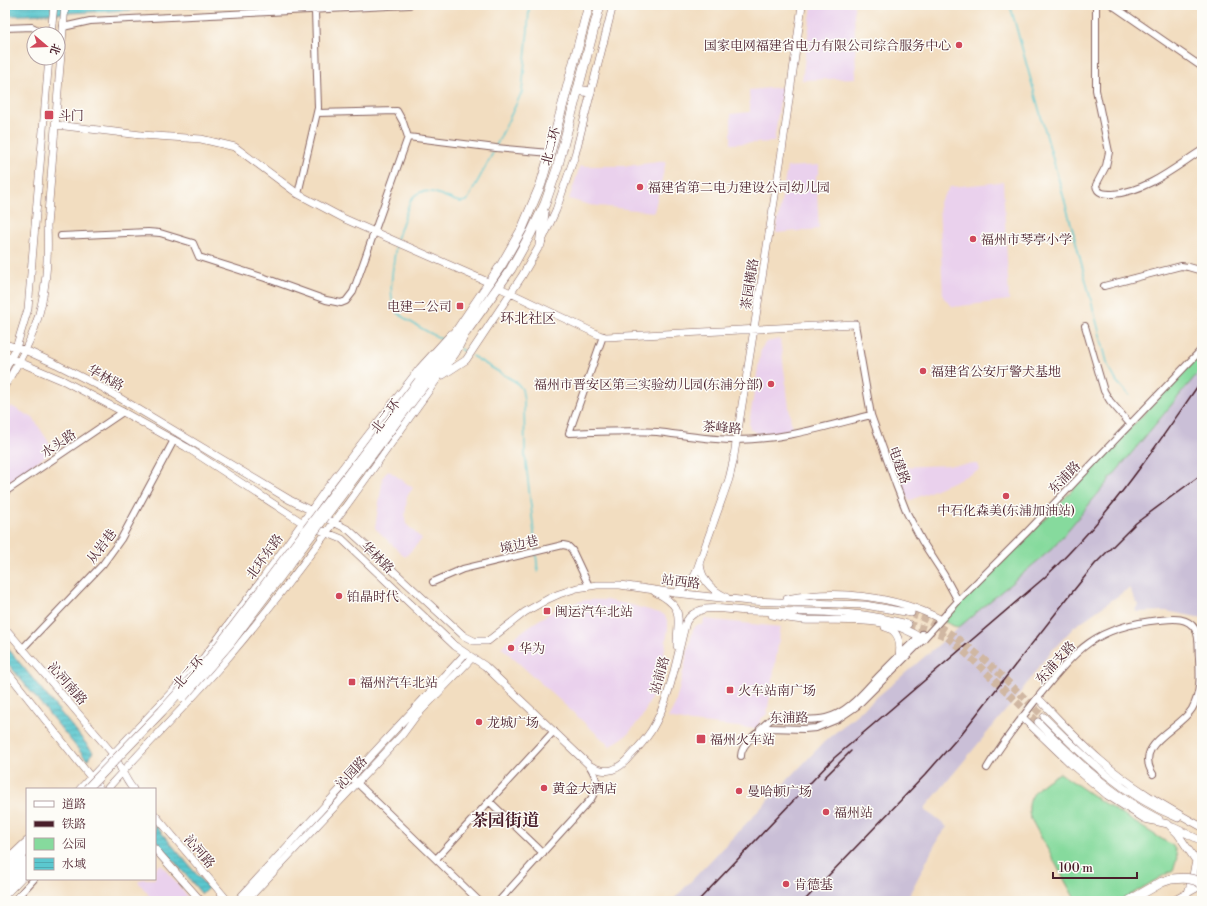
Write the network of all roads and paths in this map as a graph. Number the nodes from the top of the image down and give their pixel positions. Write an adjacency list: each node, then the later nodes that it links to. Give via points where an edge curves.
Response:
1 (54, 5): 12 (main road)
2 (65, 5): 11 (main road)
3 (409, 5): 10 (street)
4 (589, 5): 23 (highway, 北二环)
5 (600, 5): 17 (highway, 北二环)
6 (613, 5): 18 (main road)
7 (802, 5): 35 (main road, 茶园横路)
8 (1096, 5): 22 (street, via 1096,90 1108,152 1106,166 1097,181 1098,190 1108,194 1135,190)
9 (1112, 5): 16 (street)
10 (315, 10): 11 (street); 19 (street)
11 (63, 24): 20 (main road)
12 (52, 26)
13 (5, 28): 14 (street)
14 (26, 28)
15 (49, 66): 39 (main road, via 30,297)
16 (1202, 67)
17 (578, 90): 18 (highway); 25 (highway, 北二环)
18 (590, 92): 28 (main road, via 567,181)
19 (317, 113): 21 (street, via 397,112); 24 (street)
20 (56, 125): 24 (main road, via 201,139 235,147); 41 (main road, via 47,226 46,280 38,314)
21 (408, 137): 23 (street); 26 (street)
22 (1202, 150)
23 (550, 153): 30 (highway, 北二环, via 541,184 522,229 502,264)
24 (298, 194): 26 (main road)
25 (545, 204): 28 (highway); 30 (highway, 北二环, via 521,252)
26 (374, 231): 27 (street, via 353,292 341,303 199,257 193,243 160,233); 30 (main road)
27 (61, 236)
28 (540, 245): 32 (main road)
29 (1202, 271): 31 (street, via 1181,266)
30 (494, 285): 32 (main road); 37 (highway, 北二环, via 458,327); 37 (highway, 北二环, via 466,332)
31 (1104, 286)
32 (511, 293): 36 (main road); 44 (main road, via 466,360)
33 (855, 324): 35 (main road); 48 (street, 电建路)
34 (1085, 326): 49 (street, via 1104,391)
35 (754, 330): 36 (main road); 51 (main road, 茶园横路)
36 (603, 336): 51 (street, 茶峰路, via 569,433 656,432)
37 (452, 343): 44 (main road); 45 (highway, 北二环); 53 (main road, 北环东路, via 420,368)
38 (5, 344): 39 (main road, 华林路)
39 (16, 348): 41 (main road, 华林路); 42 (main road)
40 (1202, 349): 49 (street, 东浦路)
41 (25, 350): 42 (main road); 53 (main road, 华林路, via 103,388)
42 (12, 359): 43 (main road); 46 (main road); 47 (main road, 华林路, via 70,384)
43 (5, 370)
44 (438, 378): 55 (main road)
45 (421, 383): 91 (highway, 北二环, bridge, via 209,659); 92 (highway, 北二环, bridge, via 214,662)
46 (5, 385)
47 (124, 412): 50 (main road, 华林路); 52 (street, 水头路)
48 (871, 415): 51 (street, 茶峰路, via 792,434); 63 (street, 电建路, via 907,513)
49 (1130, 424): 63 (street, 东浦路)
50 (174, 440): 54 (main road, 华林路); 73 (street, 从岩巷, via 112,553)
51 (737, 440): 57 (main road, 茶园横路, via 729,479)
52 (5, 492)
53 (311, 511): 54 (main road, 北环东路); 55 (main road, 华林路)
54 (303, 523): 56 (main road, 华林路); 82 (main road, 北环东路, via 202,660)
55 (334, 523): 56 (main road); 71 (main road, 华林路, via 349,530)
56 (326, 533): 74 (main road, 华林路, via 342,539 455,646); 86 (main road, via 226,659)
57 (700, 563): 61 (main road, 茶园横路, via 691,580); 62 (main road, via 702,577 706,583 717,593)
58 (433, 582): 59 (street, 境边巷, via 463,569 563,545 570,548)
59 (589, 586): 60 (main road, 站西路, via 608,584); 71 (main road, 站西路, via 548,599 488,640 474,641)
60 (650, 589): 61 (main road, 站西路); 76 (main road, via 666,597 676,607)
61 (675, 593): 62 (main road, 站西路)
62 (730, 599): 64 (main road, 站西路)
63 (958, 600): 67 (street, 东浦路)
64 (774, 602): 66 (main road, 站西路, via 858,604); 67 (main road, via 803,596 869,597 907,605)
65 (744, 611): 68 (main road, via 801,620); 69 (main road, via 855,614); 76 (main road, 站前路, via 715,608 699,611 688,617)
66 (911, 613)
67 (940, 619): 72 (street, 东浦路)
68 (871, 622): 72 (main road, via 906,629); 75 (main road, via 890,628 896,634 900,647)
69 (908, 624)
70 (5, 628): 73 (main road, 沁河南路)
71 (464, 636)
72 (921, 638): 75 (street, 东浦路); 81 (street, 东浦路, via 857,706 838,719 809,729 765,728)
73 (22, 649): 82 (main road, 沁河南路)
74 (469, 656): 80 (main road, 华林路, via 485,666); 89 (main road, 沁园路, via 402,735)
75 (899, 656): 81 (street, 东浦路, via 863,693 840,712 818,719 771,719)
76 (677, 658): 84 (main road, 站前路, via 654,726 643,742 618,768 600,770)
77 (5, 669): 88 (main road)
78 (1038, 698): 79 (street, 东浦支路); 87 (street, 东浦支路, via 1073,656 1103,635 1126,625 1145,622 1178,619 1191,624 1197,633 1200,678 1198,693 1188,714 1150,750 1148,765); 99 (main road, via 1081,744 1109,768 1137,789)
79 (1022, 717): 85 (street, 东浦支路); 98 (main road, via 1107,796 1145,819)
80 (554, 730): 84 (main road, 华林路); 96 (street)
81 (755, 735): 83 (street, via 744,745)
82 (113, 754): 86 (main road); 88 (main road, 北环东路)
83 (741, 756)
84 (589, 765): 104 (street, via 596,779 597,787 594,794)
85 (986, 768)
86 (122, 772): 94 (main road); 95 (main road)
87 (1153, 774)
88 (91, 777): 90 (main road, 北环东路); 93 (main road)
89 (354, 780): 105 (street); 117 (main road); 118 (main road, 沁园路)
90 (81, 788)
91 (88, 788)
92 (96, 788)
93 (99, 788)
94 (108, 788)
95 (132, 788)
96 (489, 802): 104 (street); 105 (street)
97 (156, 816): 116 (main road, 沁河路)
98 (1168, 824): 99 (main road, via 1140,809 1104,784 1080,764 1041,720 1119,785 1154,807); 100 (main road); 112 (main road, via 1196,861)
99 (1202, 828)
100 (1202, 841)
101 (26, 842): 106 (main road)
102 (156, 850): 115 (main road)
103 (26, 852): 109 (highway)
104 (543, 853): 120 (street)
105 (436, 859): 119 (street)
106 (5, 862)
107 (26, 863): 109 (highway)
108 (26, 873): 113 (main road)
109 (7, 880)
110 (33, 880): 114 (street)
111 (1202, 885): 112 (main road); 121 (highway, bridge, via 1196,880 1184,877 1171,879)
112 (1188, 893): 122 (main road)
113 (5, 895)
114 (14, 901)
115 (201, 901)
116 (228, 901)
117 (237, 901)
118 (246, 901)
119 (479, 901)
120 (499, 901)
121 (1129, 901)
122 (1173, 901)

